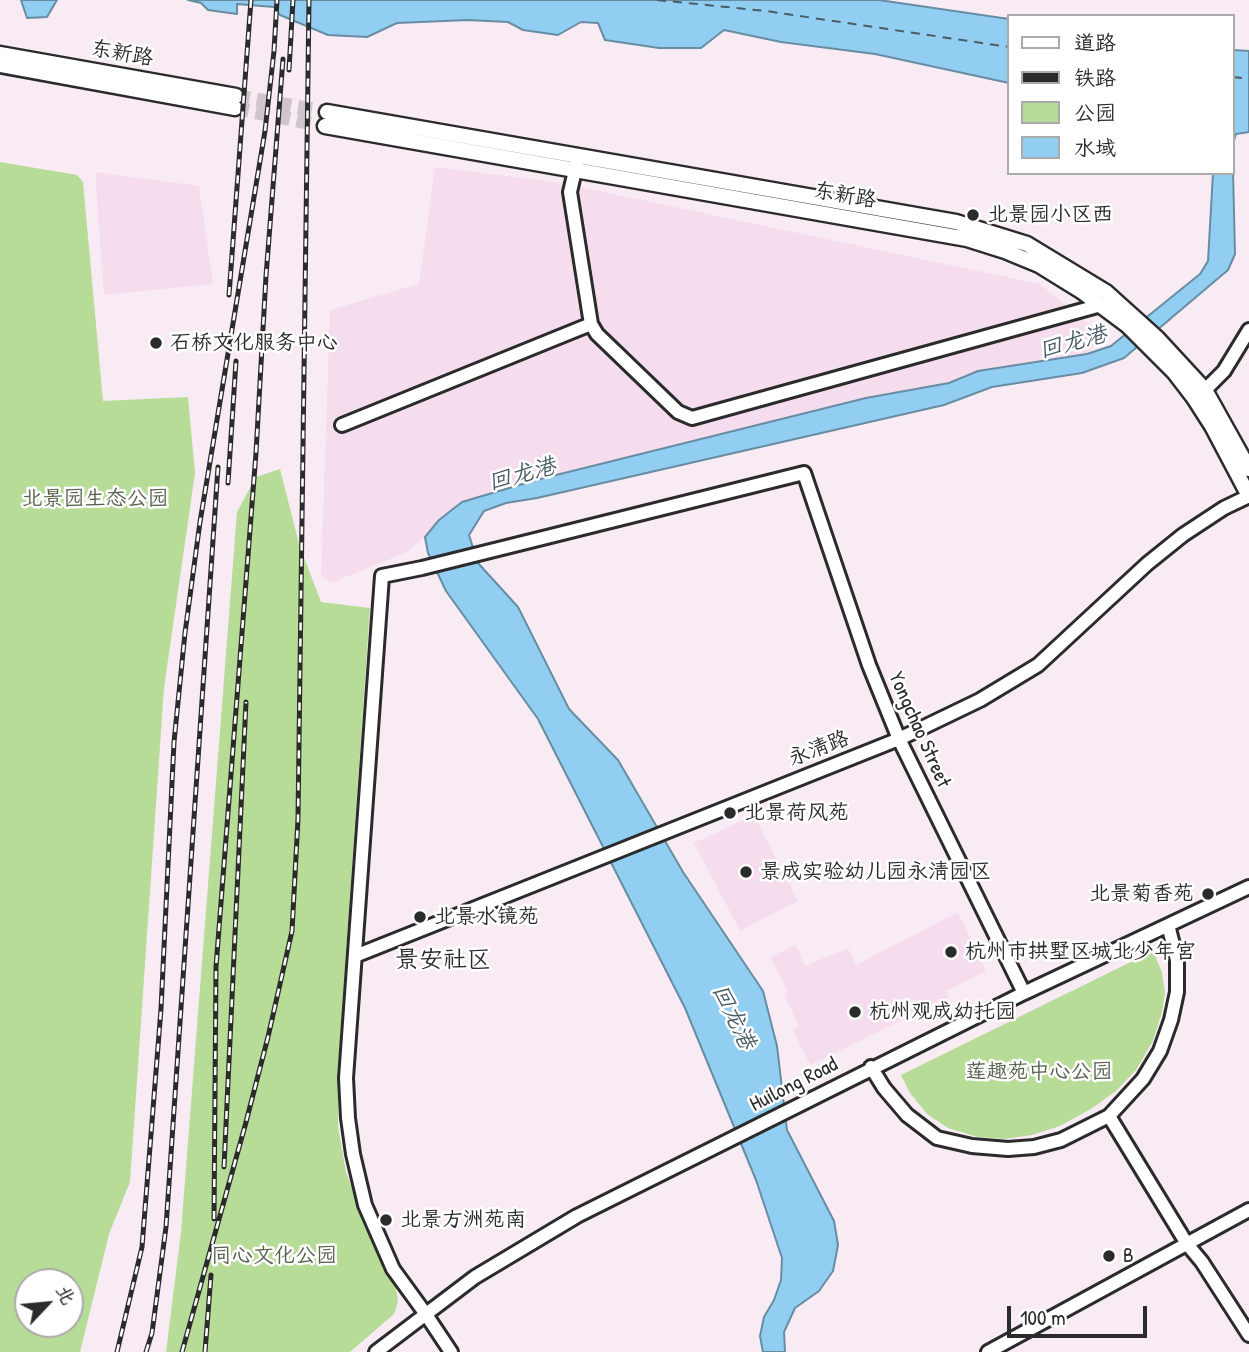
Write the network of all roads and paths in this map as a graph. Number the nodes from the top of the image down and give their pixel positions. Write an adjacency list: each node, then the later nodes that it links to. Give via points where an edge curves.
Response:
1 (0, 54): 2 (main road, 东新路, via 235,102)
2 (0, 65)
3 (326, 119): 4 (main road, 东新路)
4 (577, 163): 5 (main road, 东新路, via 967,239 1039,265); 6 (main road, 东新路, via 956,222 1002,235 1027,244 1106,292); 7 (street, via 570,192)
5 (1101, 305): 6 (main road, 东新路); 7 (street, via 692,418 678,412)
6 (1132, 322): 9 (main road, 东新路)
7 (591, 324): 11 (street)
8 (1249, 330): 10 (street, via 1224,371)
9 (1153, 342): 10 (main road, 东新路); 13 (main road, 东新路, via 1212,426)
10 (1205, 390): 12 (main road, 东新路)
11 (342, 425)
12 (1249, 469)
13 (1249, 496): 14 (street, 永清路, via 1183,535 1038,665 980,700)
14 (898, 739): 17 (street, 永清路); 17 (street, Yongchao Street, via 804,473 382,576); 18 (street, Yongchao Street)
15 (1249, 887): 16 (street, Huilong Road)
16 (1168, 925): 18 (street, Huilong Road); 20 (street, via 1177,960 1171,1020 1143,1079)
17 (355, 956): 23 (street, via 346,1078 353,1154 365,1205 393,1269)
18 (1024, 993): 19 (street, Huilong Road)
19 (871, 1068): 20 (street, via 907,1115 937,1138 972,1146 1034,1147 1061,1140); 23 (street, Huilong Road, via 577,1216)
20 (1109, 1116): 22 (street)
21 (1249, 1210): 22 (street)
22 (1187, 1244): 24 (street); 27 (street)
23 (425, 1313): 25 (street, Huilong Road); 26 (street)
24 (1249, 1335)
25 (376, 1352)
26 (451, 1352)
27 (988, 1352)

